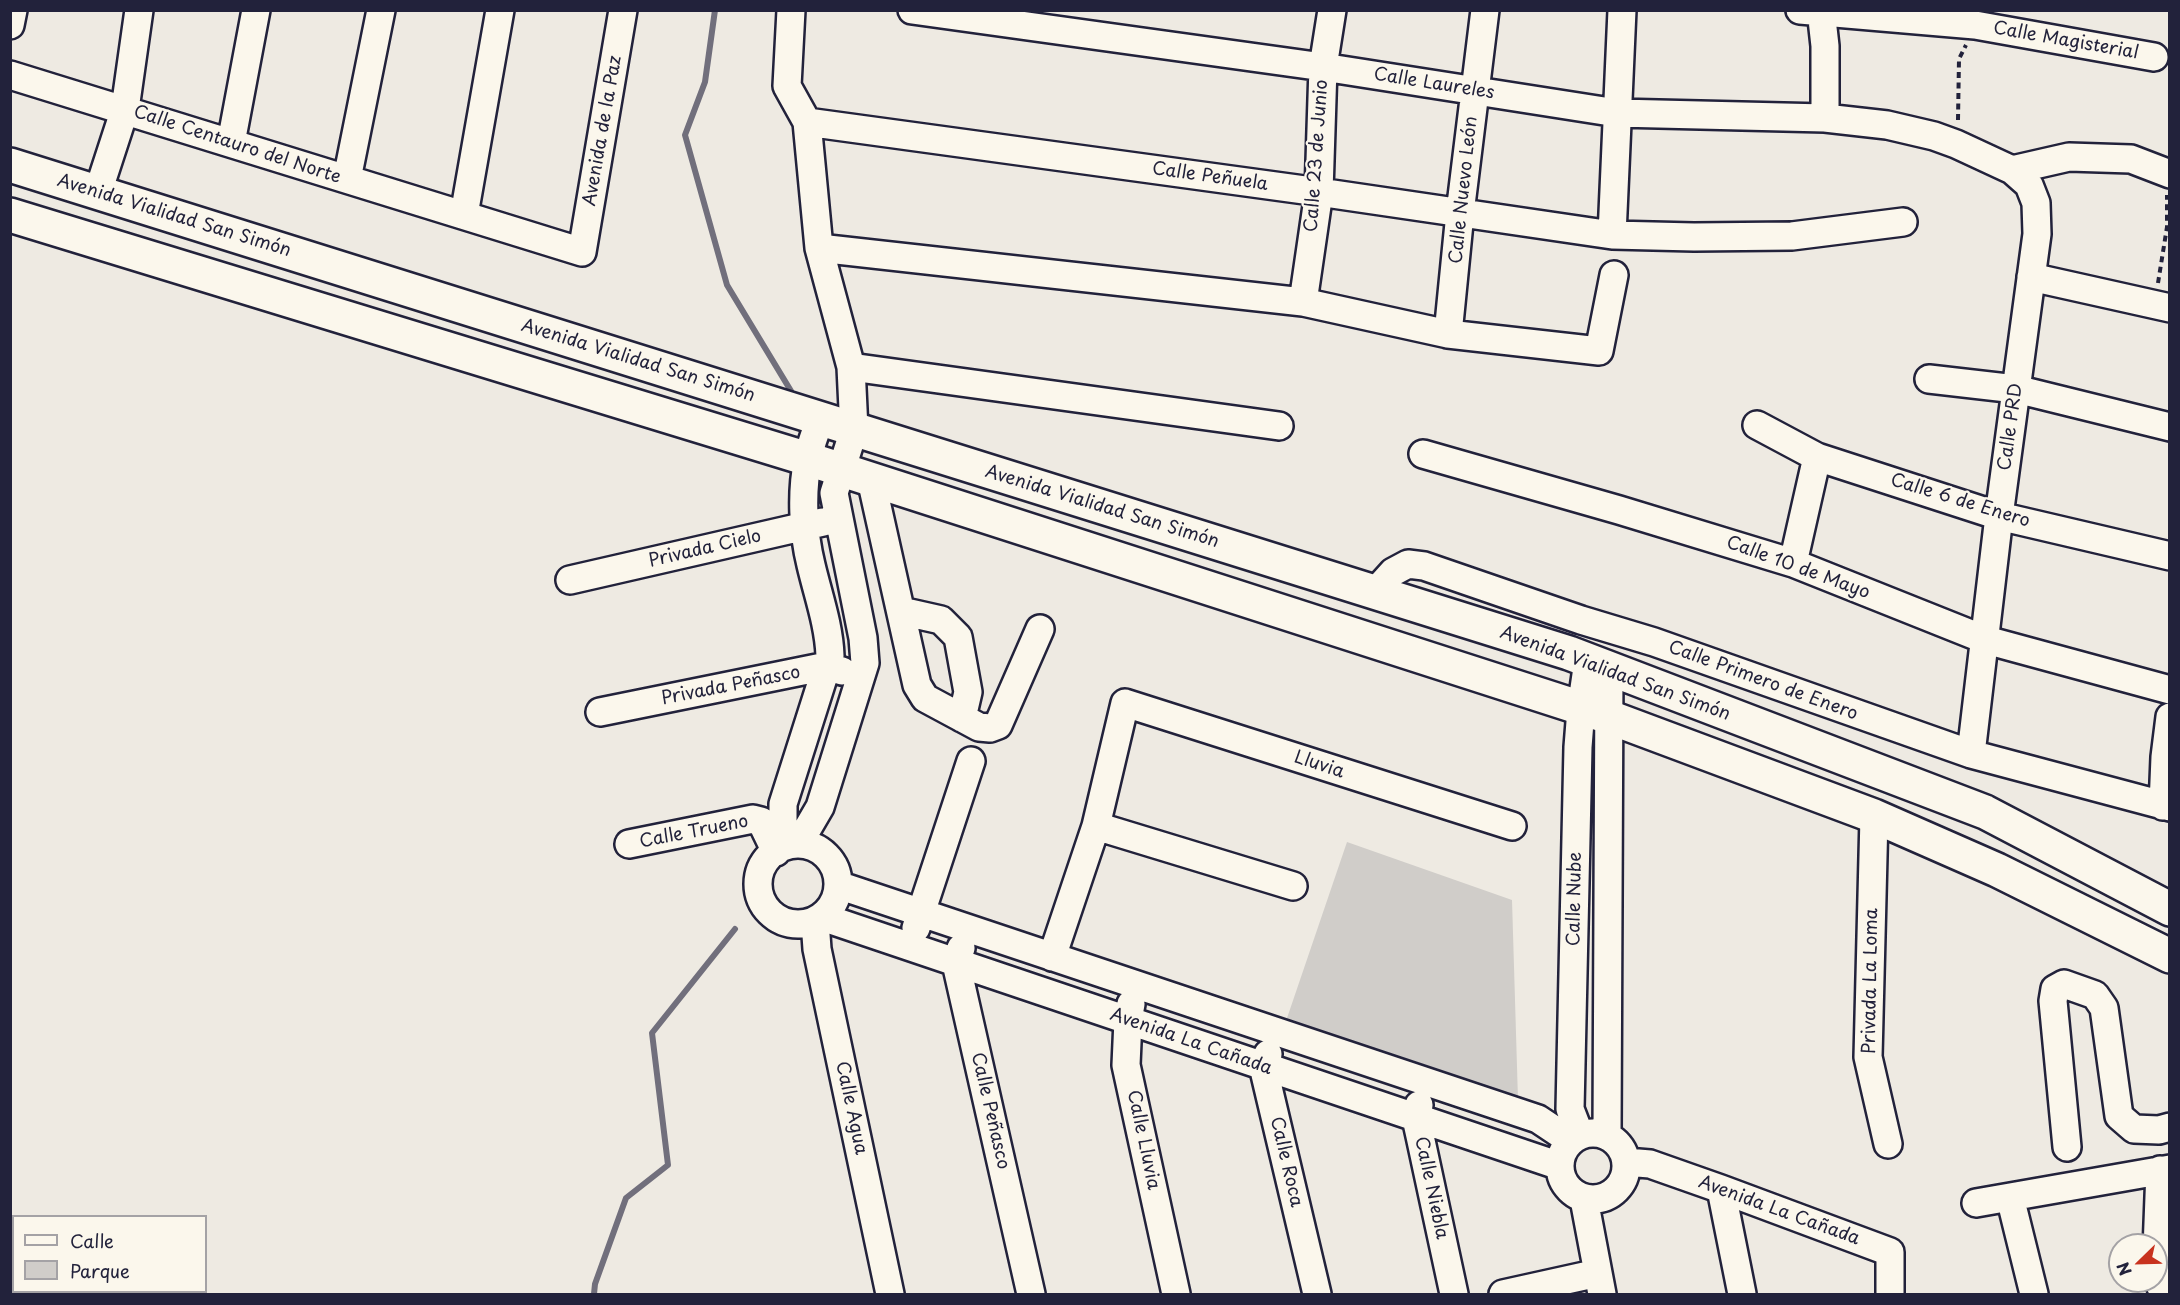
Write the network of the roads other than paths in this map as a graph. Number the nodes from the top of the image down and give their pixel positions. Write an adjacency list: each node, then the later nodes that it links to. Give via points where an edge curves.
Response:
1 (13, 10): 15 (street)
2 (139, 10): 20 (street)
3 (256, 10): 24 (street)
4 (381, 10): 29 (street)
5 (500, 10): 34 (street)
6 (624, 10): 38 (street, Avenida de la Paz)
7 (791, 10): 23 (street, via 787,86)
8 (912, 10): 17 (street, Calle Laureles)
9 (1332, 10): 17 (street, Calle 23 de Junio)
10 (1485, 10): 19 (street, Calle Nuevo León)
11 (1622, 10): 21 (street)
12 (1800, 10): 13 (street, Calle Magisterial)
13 (1821, 11): 14 (street, Calle Magisterial); 22 (street, via 1826,46)
14 (1976, 18): 16 (street, Calle Magisterial)
15 (10, 25)
16 (2154, 57)
17 (1323, 67): 19 (street, Calle Laureles); 31 (street, Calle 23 de Junio)
18 (10, 75): 20 (street, Calle Centauro del Norte)
19 (1475, 90): 21 (street, Calle Laureles); 32 (street, Calle Nuevo León)
20 (125, 109): 24 (street, Calle Centauro del Norte); 30 (street)
21 (1617, 112): 22 (street, Calle Laureles); 36 (street)
22 (1825, 118): 25 (street, Calle Laureles, via 1887,125)
23 (807, 122): 31 (street, Calle Peñuela); 37 (street)
24 (231, 143): 29 (street, Calle Centauro del Norte)
25 (1956, 144): 27 (street, Calle PRD)
26 (10, 165): 30 (main road, Avenida Vialidad San Simón)
27 (2012, 170): 28 (street, via 2069,157 2131,159); 40 (street, Calle PRD, via 2029,185 2036,203 2037,234)
28 (2168, 173)
29 (347, 179): 34 (street, Calle Centauro del Norte)
30 (99, 192): 47 (main road, Avenida Vialidad San Simón)
31 (1318, 192): 32 (street, Calle Peñuela); 41 (street, Calle 23 de Junio)
32 (1460, 213): 36 (street, Calle Peñuela); 43 (street, Calle Nuevo León)
33 (10, 215): 54 (main road)
34 (464, 215): 38 (street, Calle Centauro del Norte)
35 (1903, 222): 36 (street, Calle Peñuela, via 1792,236)
36 (1612, 236)
37 (819, 248): 41 (street); 44 (street)
38 (582, 252)
39 (1614, 275): 43 (street, via 1599,351)
40 (2031, 277): 42 (street); 46 (street, Calle PRD)
41 (1303, 303): 43 (street)
42 (2160, 305)
43 (1448, 334)
44 (851, 367): 49 (street); 51 (street)
45 (1929, 379): 46 (street)
46 (2016, 388): 50 (street); 56 (street, Calle PRD)
47 (820, 419): 51 (main road, Avenida Vialidad San Simón); 54 (street)
48 (1757, 425): 53 (street, Calle 6 de Enero)
49 (1279, 426)
50 (2169, 427)
51 (854, 430): 55 (street); 62 (main road, Avenida Vialidad San Simón)
52 (1424, 454): 60 (street, Calle 10 de Mayo)
53 (1817, 457): 56 (street, Calle 6 de Enero); 60 (street)
54 (808, 459): 55 (main road); 58 (street)
55 (856, 474): 57 (street, via 834,493); 63 (street); 72 (main road)
56 (1999, 516): 59 (street, Calle 6 de Enero); 66 (street, Calle PRD)
57 (840, 519): 58 (street, Privada Cielo); 69 (street, via 863,638 865,663)
58 (806, 525): 61 (street, Privada Cielo); 68 (street, via 810,562 830,638)
59 (2169, 556)
60 (1793, 563): 66 (street, Calle 10 de Mayo)
61 (570, 580)
62 (1374, 593): 64 (street, Calle Primero de Enero, via 1408,564); 67 (main road, Avenida Vialidad San Simón)
63 (901, 611): 74 (street, via 917,685 925,698); 74 (street, via 941,620 958,637 968,692)
64 (1581, 620): 67 (street, Calle Nube); 75 (street, Calle Primero de Enero)
65 (1040, 630): 74 (street, via 998,725 979,728)
66 (1986, 640): 70 (street, Calle 10 de Mayo); 75 (street, Calle PRD)
67 (1589, 661): 72 (street, Calle Nube); 85 (main road, Avenida Vialidad San Simón, via 1985,812)
68 (827, 666): 69 (street, Privada Peñasco); 71 (street, Privada Peñasco); 82 (street, via 783,804)
69 (861, 676): 82 (street, via 820,807)
70 (2169, 690)
71 (600, 712)
72 (1595, 713): 78 (main road); 102 (street, Calle Nube); 103 (street, Calle Nube, via 1578,747 1570,1109)
73 (2169, 717): 77 (street, via 2165,757)
74 (962, 718)
75 (1971, 754): 77 (street, Calle Primero de Enero)
76 (971, 761): 86 (street)
77 (2167, 810)
78 (1874, 816): 90 (main road, via 1997,870); 104 (street, Privada La Loma, via 1868,1057)
79 (1096, 826): 80 (street, Lluvia, via 1125,703); 84 (street); 91 (street)
80 (1512, 826)
81 (629, 844): 82 (street, Calle Trueno, via 753,819 761,821)
82 (786, 847): 83 (street, via 814,847 826,855 835,867); 87 (street, via 765,860 758,875 758,891 766,909 778,920 795,925)
83 (838, 885): 86 (street, Avenida La Cañada); 87 (street, via 832,906)
84 (1293, 886)
85 (2169, 909)
86 (921, 913): 88 (street, Avenida La Cañada); 89 (street)
87 (818, 919): 89 (street, Avenida La Cañada); 114 (street, Calle Agua, via 817,949)
88 (968, 928): 91 (street, Avenida La Cañada); 92 (street)
89 (909, 947): 92 (street, Avenida La Cañada)
90 (2169, 956)
91 (1052, 957): 93 (street, Avenida La Cañada)
92 (956, 963): 95 (street, Avenida La Cañada); 115 (street, Calle Peñasco)
93 (1088, 968): 94 (street, Avenida La Cañada); 95 (street)
94 (1135, 984): 96 (street, Calle Lluvia); 97 (street, Avenida La Cañada)
95 (1084, 1006): 96 (street, Avenida La Cañada)
96 (1128, 1020): 98 (street, Avenida La Cañada); 116 (street, Calle Lluvia, via 1126,1065)
97 (1276, 1031): 98 (street); 99 (street, Avenida La Cañada)
98 (1263, 1066): 100 (street, Avenida La Cañada); 117 (street, Calle Roca)
99 (1423, 1080): 100 (street, Calle Niebla); 103 (street, Avenida La Cañada, via 1538,1119)
100 (1416, 1118): 107 (street, Avenida La Cañada); 118 (street, Calle Niebla)
101 (2169, 1127): 105 (street, via 2134,1129 2119,1116 2104,1008 2095,995 2064,984 2055,989 2053,1000)
102 (1607, 1135): 103 (street, via 1592,1133); 106 (street, via 1618,1144)
103 (1576, 1138): 107 (street, via 1564,1150)
104 (1888, 1144)
105 (2067, 1147)
106 (1626, 1162): 109 (street, Avenida La Cañada, via 1650,1164); 111 (street, via 1625,1177 1619,1187 1608,1196)
107 (1560, 1166): 111 (street, via 1564,1182)
108 (2165, 1170): 110 (street); 123 (street, via 2156,1276)
109 (1721, 1189): 120 (street); 121 (street, Avenida La Cañada, via 1890,1252)
110 (2010, 1197): 112 (street); 122 (street)
111 (1584, 1198): 113 (street)
112 (1976, 1203)
113 (1600, 1284): 119 (street)
114 (890, 1294)
115 (1031, 1294)
116 (1176, 1294)
117 (1317, 1294)
118 (1454, 1294)
119 (1503, 1294)
120 (1742, 1294)
121 (1890, 1294)
122 (2034, 1294)
123 (2164, 1294)

